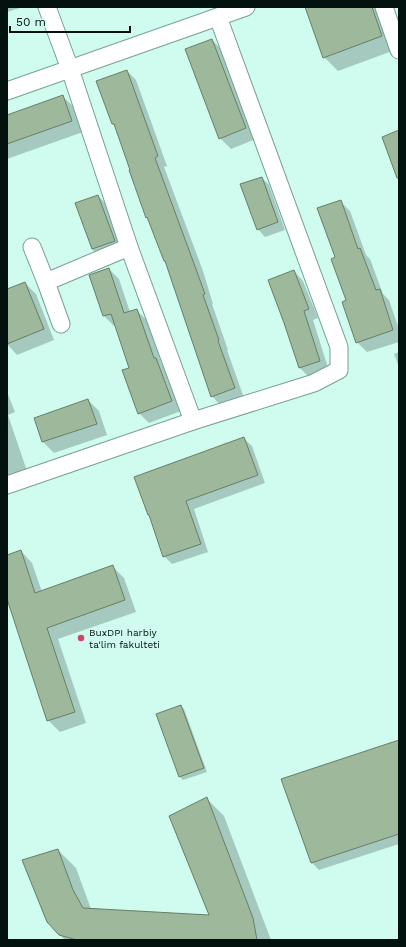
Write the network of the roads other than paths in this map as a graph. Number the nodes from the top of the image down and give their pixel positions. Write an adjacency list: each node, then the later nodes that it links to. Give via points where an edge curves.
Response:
1 (48, 7): 6 (street)
2 (246, 7): 4 (street)
3 (384, 7): 5 (street)
4 (218, 17): 6 (street); 12 (street, via 339,347 339,370 314,383)
5 (399, 50)
6 (70, 69): 7 (street); 9 (street)
7 (7, 91)
8 (32, 247): 10 (street)
9 (129, 247): 10 (street); 12 (street)
10 (46, 282): 11 (street)
11 (61, 324)
12 (192, 420): 13 (street)
13 (7, 485)

